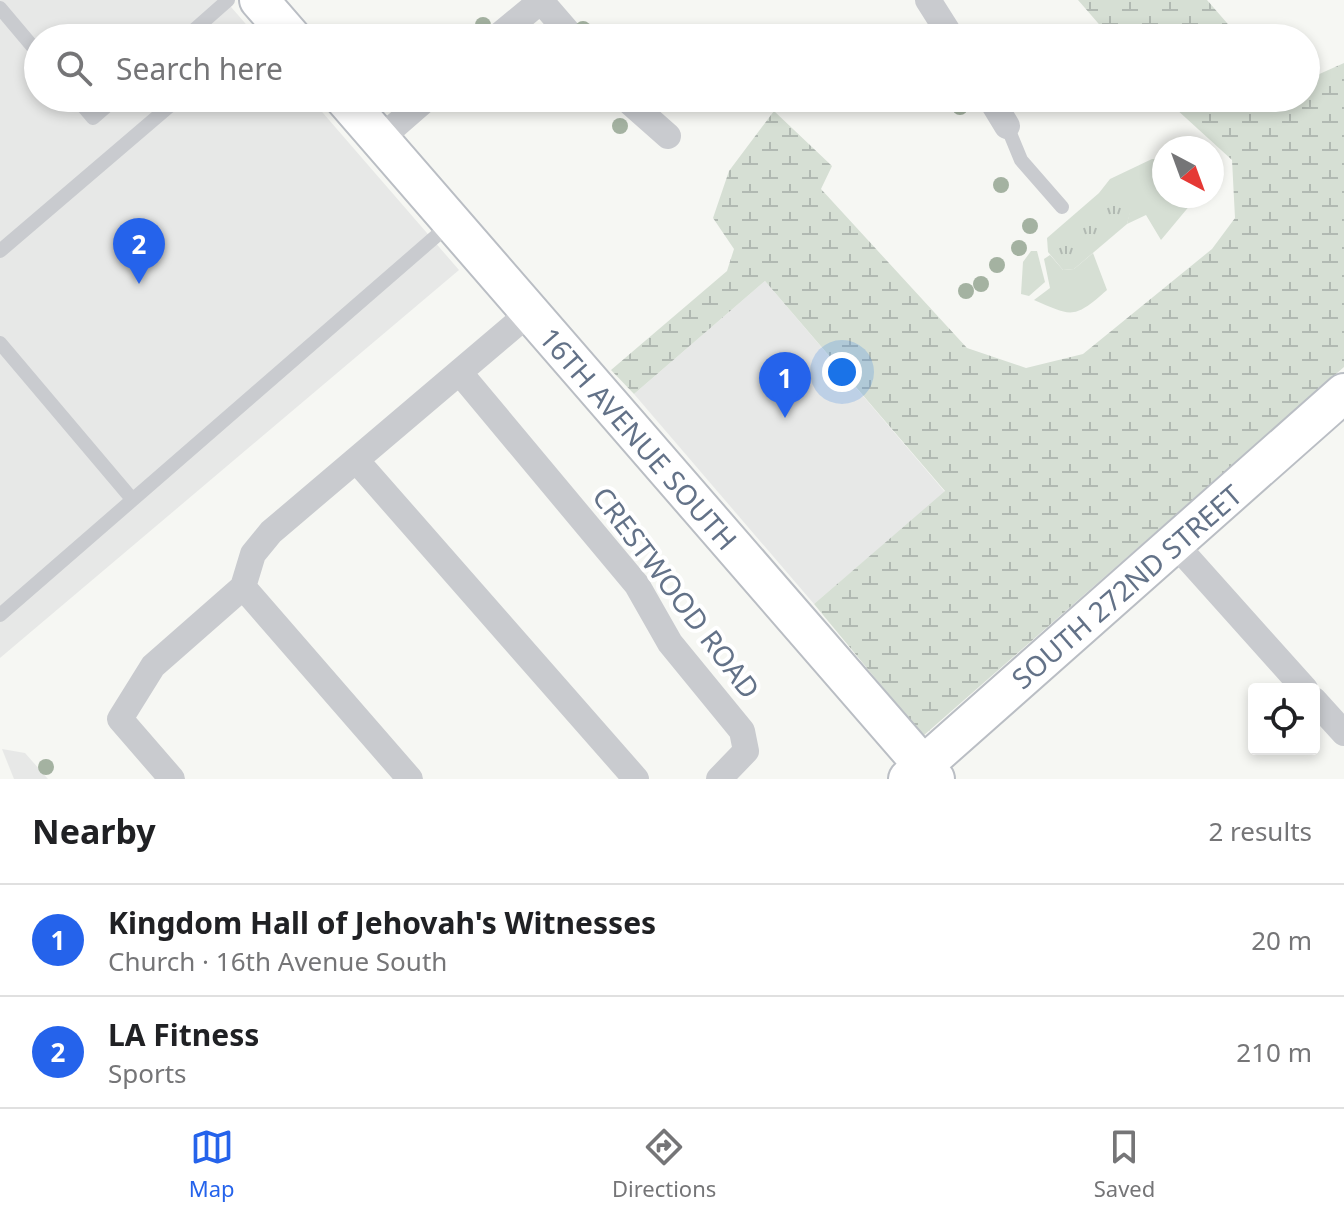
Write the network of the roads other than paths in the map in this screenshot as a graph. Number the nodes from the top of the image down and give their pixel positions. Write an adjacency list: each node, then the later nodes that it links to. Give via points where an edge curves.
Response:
1 (228, 0): 5 (lane)
2 (542, 0): 6 (street); 7 (street)
3 (928, 0): 8 (street)
4 (0, 8): 9 (lane)
5 (201, 24)
6 (513, 24)
7 (562, 24)
8 (943, 24)
9 (24, 36)
10 (163, 112): 20 (lane)
11 (356, 112): 17 (main road, 16TH AVENUE SOUTH)
12 (411, 112): 17 (street)
13 (641, 112): 16 (street)
14 (998, 112): 15 (street)
15 (1007, 126): 18 (lane, via 1021,160)
16 (668, 136)
17 (380, 139): 19 (main road, 16TH AVENUE SOUTH)
18 (1062, 207)
19 (451, 223): 21 (main road, 16TH AVENUE SOUTH); 26 (lane)
20 (0, 251)
21 (529, 313): 23 (street); 33 (main road, 16TH AVENUE SOUTH)
22 (0, 343): 26 (lane)
23 (460, 373): 25 (street); 37 (street, CRESTWOOD ROAD, via 637,585 670,643 742,731 746,751)
24 (1344, 393): 27 (main road, SOUTH 272ND STREET)
25 (356, 460): 28 (street, via 271,532 253,554); 36 (street)
26 (132, 499): 29 (lane)
27 (1176, 545): 30 (street); 33 (main road, SOUTH 272ND STREET)
28 (243, 587): 34 (street, via 153,666 120,719); 35 (street)
29 (0, 615)
30 (1300, 683)
31 (1320, 707): 32 (street)
32 (1344, 733)
33 (922, 775)
34 (172, 779)
35 (410, 779)
36 (636, 779)
37 (719, 779)

